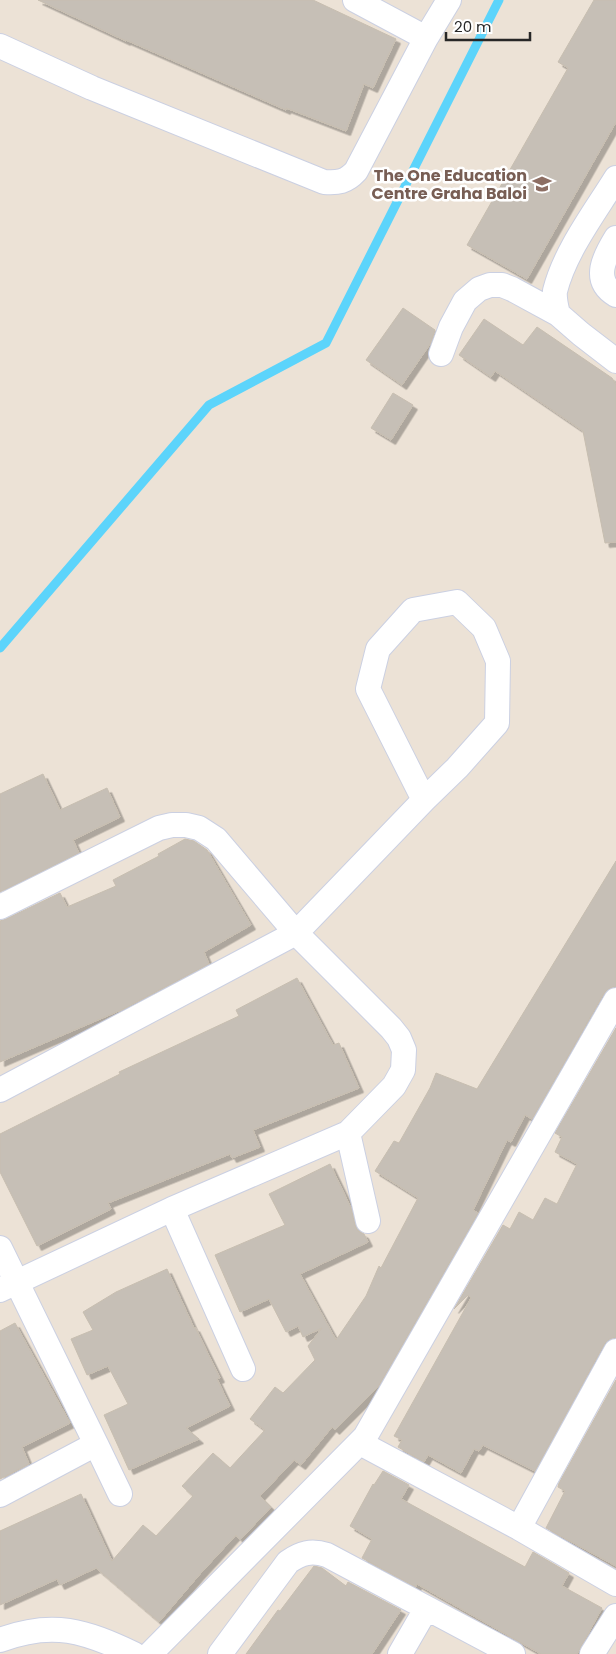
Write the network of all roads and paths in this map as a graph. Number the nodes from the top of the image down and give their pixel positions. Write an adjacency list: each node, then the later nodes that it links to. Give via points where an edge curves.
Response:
1 (355, 0): 3 (street)
2 (449, 0): 3 (street)
3 (426, 38): 4 (street, via 356,171 343,182 334,183 324,182 101,92)
4 (0, 46)
5 (616, 178): 8 (street, via 570,254 555,292)
6 (616, 238): 7 (street, via 602,267 607,288)
7 (616, 295)
8 (558, 314): 9 (street, via 512,289 490,285 479,289 465,302 451,326); 10 (street)
9 (441, 354)
10 (616, 361)
11 (424, 800): 11 (street, via 497,723 498,661 484,628 457,602 413,610 378,650 368,689); 13 (street)
12 (0, 906): 13 (street, via 159,828 186,825 199,828 216,839)
13 (296, 933): 15 (street); 16 (street, via 391,1028 404,1050 403,1070 394,1086)
14 (616, 1000): 23 (street)
15 (0, 1090)
16 (348, 1133): 17 (street); 18 (street)
17 (172, 1209): 20 (street); 22 (street)
18 (368, 1221)
19 (0, 1248): 20 (street)
20 (8, 1286): 24 (street)
21 (616, 1351): 27 (street)
22 (243, 1369)
23 (360, 1443): 27 (street); 33 (street)
24 (96, 1444): 25 (street); 26 (street)
25 (120, 1494)
26 (0, 1495)
27 (518, 1528): 28 (street)
28 (616, 1584)
29 (426, 1609): 34 (street, via 327,1555 307,1552 288,1562); 35 (street); 36 (street)
30 (616, 1616): 37 (street)
31 (0, 1640): 32 (street, via 47,1628 76,1631)
32 (134, 1654)
33 (150, 1654)
34 (220, 1654)
35 (400, 1654)
36 (513, 1654)
37 (592, 1654)

